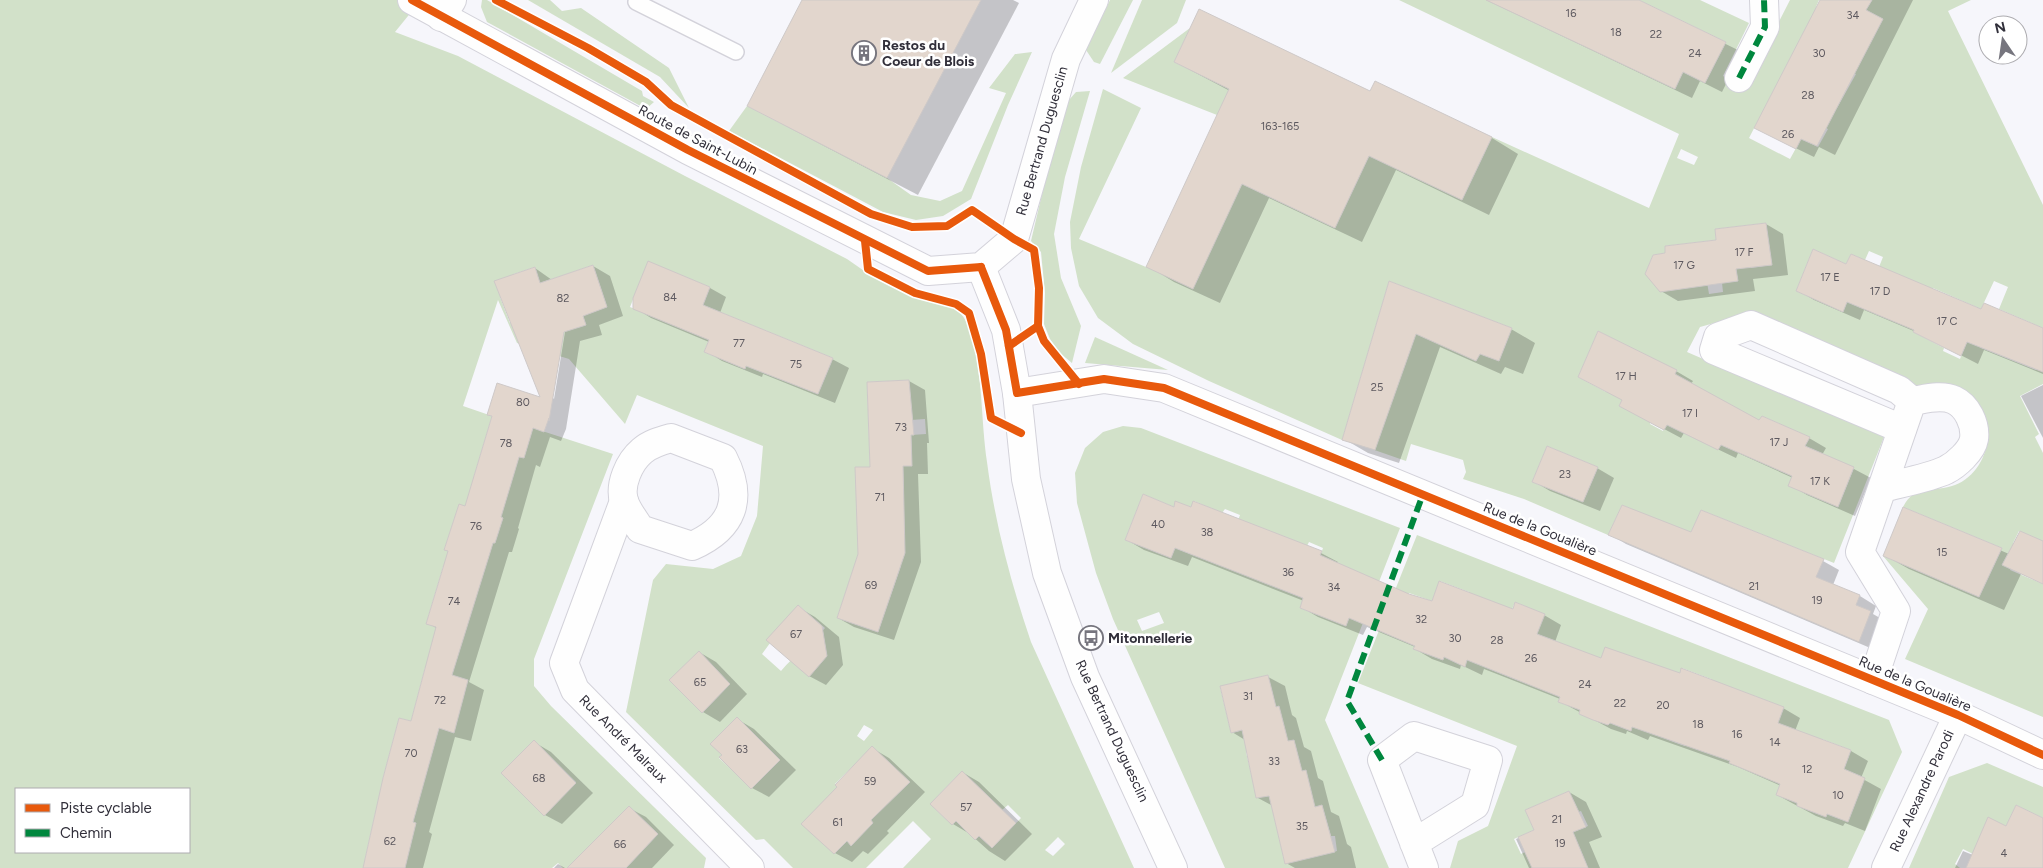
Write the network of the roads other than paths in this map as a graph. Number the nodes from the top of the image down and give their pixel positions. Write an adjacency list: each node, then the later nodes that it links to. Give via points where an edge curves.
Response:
1 (412, 0): 5 (street, Route de Saint-Lubin)
2 (1094, 0): 8 (street, Rue Bertrand Duguesclin, via 1066,59 1014,239)
3 (1764, 0): 7 (street, via 1765,27)
4 (636, 2): 6 (lane)
5 (447, 9): 8 (street, Route de Saint-Lubin, via 688,150 928,271)
6 (736, 52)
7 (1738, 78)
8 (981, 268): 9 (street, Rue Bertrand Duguesclin, via 1006,330)
9 (1017, 393): 14 (street, Rue de la Goualière, via 1104,379 1164,388); 19 (street, Rue Bertrand Duguesclin, via 1026,479 1047,573 1085,677)
10 (1912, 401): 11 (street, Rue de la Goualière); 11 (street, via 1899,390 1751,325 1718,337 1714,350); 12 (street, via 1940,397 1954,400 1968,412 1974,440 1965,455 1946,470)
11 (1902, 429): 12 (street, Rue de la Goualière)
12 (1882, 488): 14 (street, Rue de la Goualière, via 1860,552 1896,612)
13 (624, 501): 18 (street, Rue André Malraux, via 564,663 575,690)
14 (1872, 680): 15 (street, Rue de la Goualière)
15 (1958, 715): 16 (street, Rue de la Goualière); 21 (street, Rue Alexandre Parodi)
16 (2043, 755)
17 (1414, 843): 20 (street)
18 (750, 868)
19 (1174, 868)
20 (1424, 868)
21 (1886, 868)

